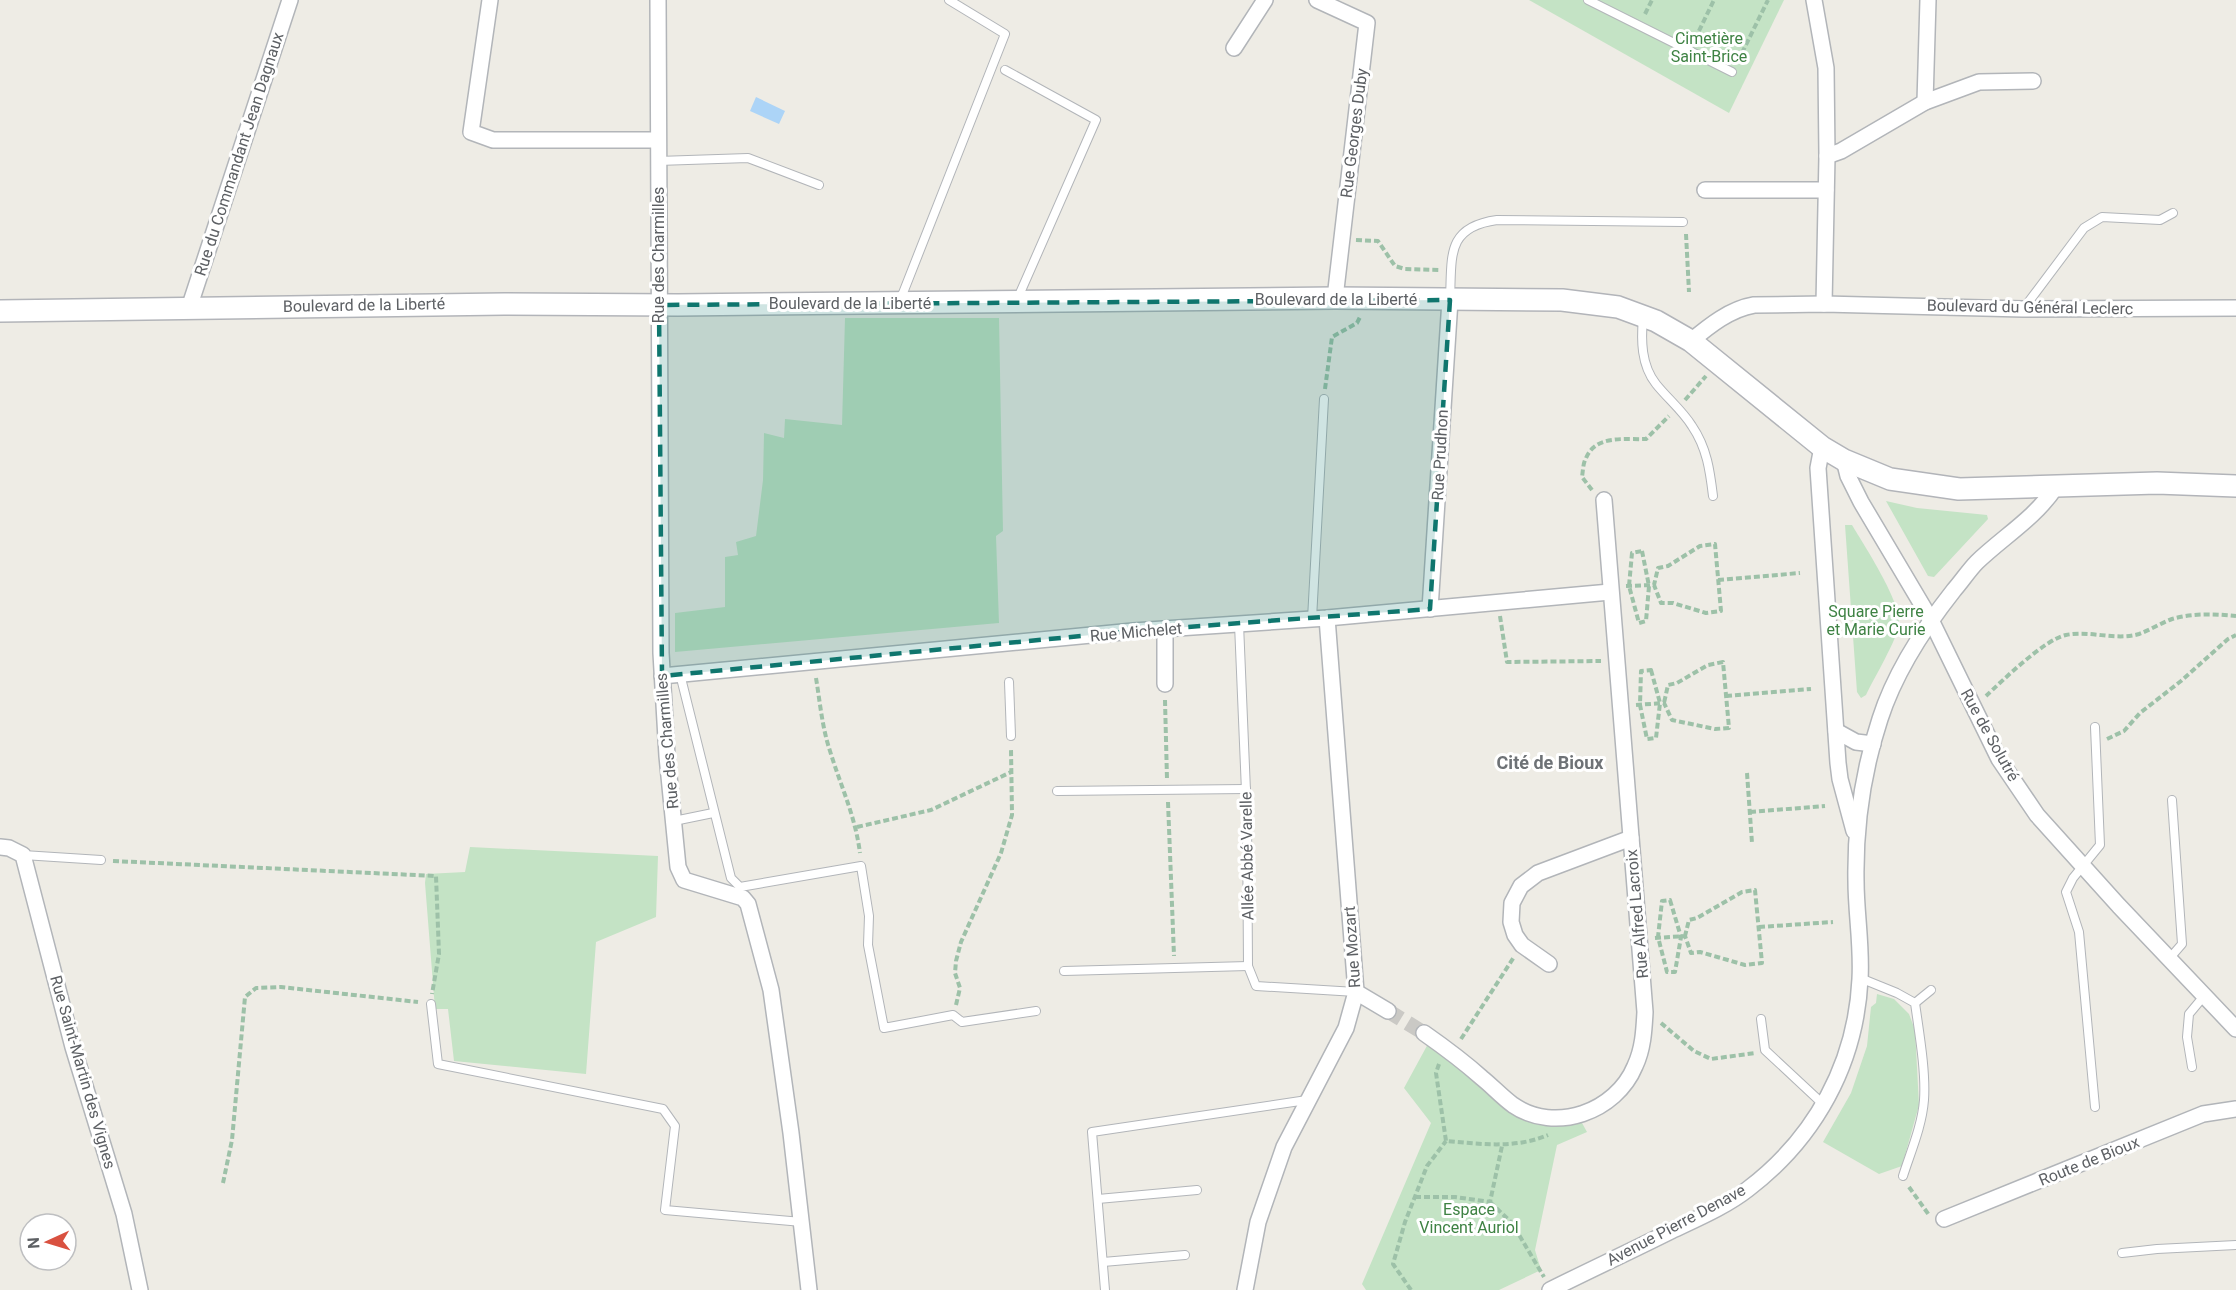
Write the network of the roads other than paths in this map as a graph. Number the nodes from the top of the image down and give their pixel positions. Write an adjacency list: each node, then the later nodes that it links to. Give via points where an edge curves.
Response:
1 (290, 0): 29 (street, Rue du Commandant Jean Dagnaux)
2 (490, 0): 15 (street, via 471,132 493,140)
3 (658, 0): 15 (street, Rue des Charmilles)
4 (949, 0): 26 (lane, via 1005,34)
5 (1265, 0): 10 (street)
6 (1317, 0): 23 (street, Rue Georges Duby, via 1367,23)
7 (1588, 0): 12 (lane)
8 (1814, 0): 16 (street, via 1826,68)
9 (1928, 0): 14 (street)
10 (1234, 48)
11 (1005, 70): 25 (lane, via 1096,120)
12 (1732, 72)
13 (2033, 81): 14 (street, via 1979,82)
14 (1925, 102): 16 (street)
15 (658, 140): 17 (street, Rue des Charmilles)
16 (1827, 156): 20 (street)
17 (658, 161): 18 (lane, via 748,158); 28 (street, Rue des Charmilles)
18 (819, 185)
19 (1705, 190): 20 (street)
20 (1826, 190): 27 (street)
21 (2173, 213): 31 (lane, via 2160,220 2102,218 2084,228)
22 (1683, 222): 24 (lane, via 1480,223 1459,237 1451,270)
23 (1335, 298): 24 (main road, Boulevard de la Liberté); 25 (main road, Boulevard de la Liberté)
24 (1450, 300): 33 (main road, Boulevard de la Liberté, via 1562,300 1618,307); 43 (street, Rue Prudhon)
25 (1017, 302): 26 (main road, Boulevard de la Liberté)
26 (896, 303): 28 (main road, Boulevard de la Liberté)
27 (1824, 304): 31 (street, Boulevard du Général Leclerc); 34 (street, Boulevard du Général Leclerc, via 1746,306 1719,319)
28 (659, 305): 29 (main road, Boulevard de la Liberté); 50 (street, Rue des Charmilles)
29 (189, 308): 32 (main road, Boulevard de la Liberté)
30 (2236, 308): 31 (street, Boulevard du Général Leclerc)
31 (2023, 309)
32 (0, 311)
33 (1643, 315): 34 (main road, Boulevard de la Liberté); 40 (lane, via 1644,360 1654,383 1680,406 1694,428 1707,454)
34 (1691, 341): 36 (main road, Boulevard de la Liberté)
35 (1324, 399): 45 (lane)
36 (1822, 447): 37 (main road, Boulevard de la Liberté); 54 (street, Avenue Pierre Denave, via 1818,468)
37 (1844, 460): 39 (main road, Boulevard de la Liberté, via 1890,479 1959,489); 46 (street, Rue de Solutré, via 1861,502)
38 (2236, 486): 39 (main road, Boulevard de la Liberté, via 2157,483)
39 (2055, 488): 46 (street, Avenue Pierre Denave, via 2045,504 1976,563)
40 (1713, 496)
41 (1604, 500): 42 (street, Rue Alfred Lacroix)
42 (1610, 592): 43 (street, Rue Michelet); 62 (street, Rue Alfred Lacroix)
43 (1430, 609): 44 (street, Rue Michelet)
44 (1327, 618): 45 (street, Rue Michelet); 75 (street, Rue Mozart)
45 (1311, 619): 47 (street, Rue Michelet)
46 (1931, 620): 56 (street, Avenue Pierre Denave, via 1897,679); 67 (street, Rue de Solutré, via 1999,759 2037,814)
47 (1239, 624): 48 (street, Rue Michelet); 57 (lane, Allée Abbé Varelle)
48 (1165, 629): 49 (street, Rue Michelet); 52 (street)
49 (680, 674): 50 (street, Rue Michelet); 60 (lane)
50 (662, 676): 61 (street, Rue des Charmilles)
51 (1009, 682): 55 (lane)
52 (1165, 684)
53 (2095, 727): 67 (lane, via 2100,845)
54 (1836, 731): 56 (street, via 1856,742); 63 (street, Avenue Pierre Denave, via 1840,779)
55 (1011, 736)
56 (1873, 744): 63 (street, Avenue Pierre Denave, via 1862,788)
57 (1246, 789): 58 (lane); 71 (lane, Allée Abbé Varelle)
58 (1057, 791)
59 (2172, 800): 69 (lane, via 2182,944)
60 (713, 813): 61 (lane); 68 (lane)
61 (674, 821): 68 (street, Rue des Charmilles, via 678,867 684,880)
62 (1631, 838): 70 (street, via 1538,873 1521,886 1512,903 1515,935 1522,945); 83 (street, Rue Alfred Lacroix, via 1645,1012 1643,1043 1625,1085 1610,1100 1574,1116 1550,1118 1531,1114 1513,1105)
63 (1857, 840): 73 (street, Avenue Pierre Denave)
64 (0, 847): 65 (street)
65 (23, 855): 66 (lane); 98 (street, Rue Saint-Martin des Vignes, via 73,1047 124,1214)
66 (101, 860)
67 (2084, 866): 69 (street, Rue de Solutré); 87 (lane, via 2066,892 2079,932)
68 (732, 888): 79 (lane, via 861,866 870,916 868,945 884,1028 953,1016 962,1022); 93 (street, Rue des Charmilles, via 748,904 771,990)
69 (2169, 959): 76 (street, Rue de Solutré)
70 (1550, 964)
71 (1248, 966): 72 (lane); 75 (lane, via 1256,986)
72 (1064, 971)
73 (1860, 978): 77 (lane); 86 (street, Avenue Pierre Denave, via 1845,1059)
74 (1931, 990): 77 (lane)
75 (1356, 992): 80 (street); 85 (street, Rue Mozart, via 1346,1028)
76 (2204, 996): 82 (street, Rue de Solutré); 84 (lane, via 2189,1014 2187,1037)
77 (1915, 1003): 89 (lane, via 1924,1099 1919,1130)
78 (431, 1004): 93 (lane, via 438,1064 663,1109 675,1126 665,1210)
79 (1036, 1011)
80 (1388, 1011)
81 (1761, 1019): 86 (lane, via 1765,1050)
82 (2236, 1029)
83 (1424, 1033)
84 (2192, 1067)
85 (1307, 1100): 91 (lane, via 1092,1132); 101 (street, Rue Mozart, via 1284,1147 1258,1222)
86 (1824, 1105): 102 (street, Avenue Pierre Denave, via 1808,1131 1746,1191)
87 (2095, 1107)
88 (2236, 1109): 92 (street, Route de Bioux, via 2203,1114)
89 (1903, 1176)
90 (1197, 1190): 91 (lane)
91 (1098, 1199): 97 (lane)
92 (1944, 1219)
93 (802, 1222): 99 (street, Rue des Charmilles)
94 (2236, 1245): 95 (lane)
95 (2122, 1253)
96 (1185, 1255): 97 (lane)
97 (1103, 1263): 100 (lane)
98 (140, 1290)
99 (810, 1290)
100 (1105, 1290)
101 (1245, 1290)
102 (1550, 1290)

